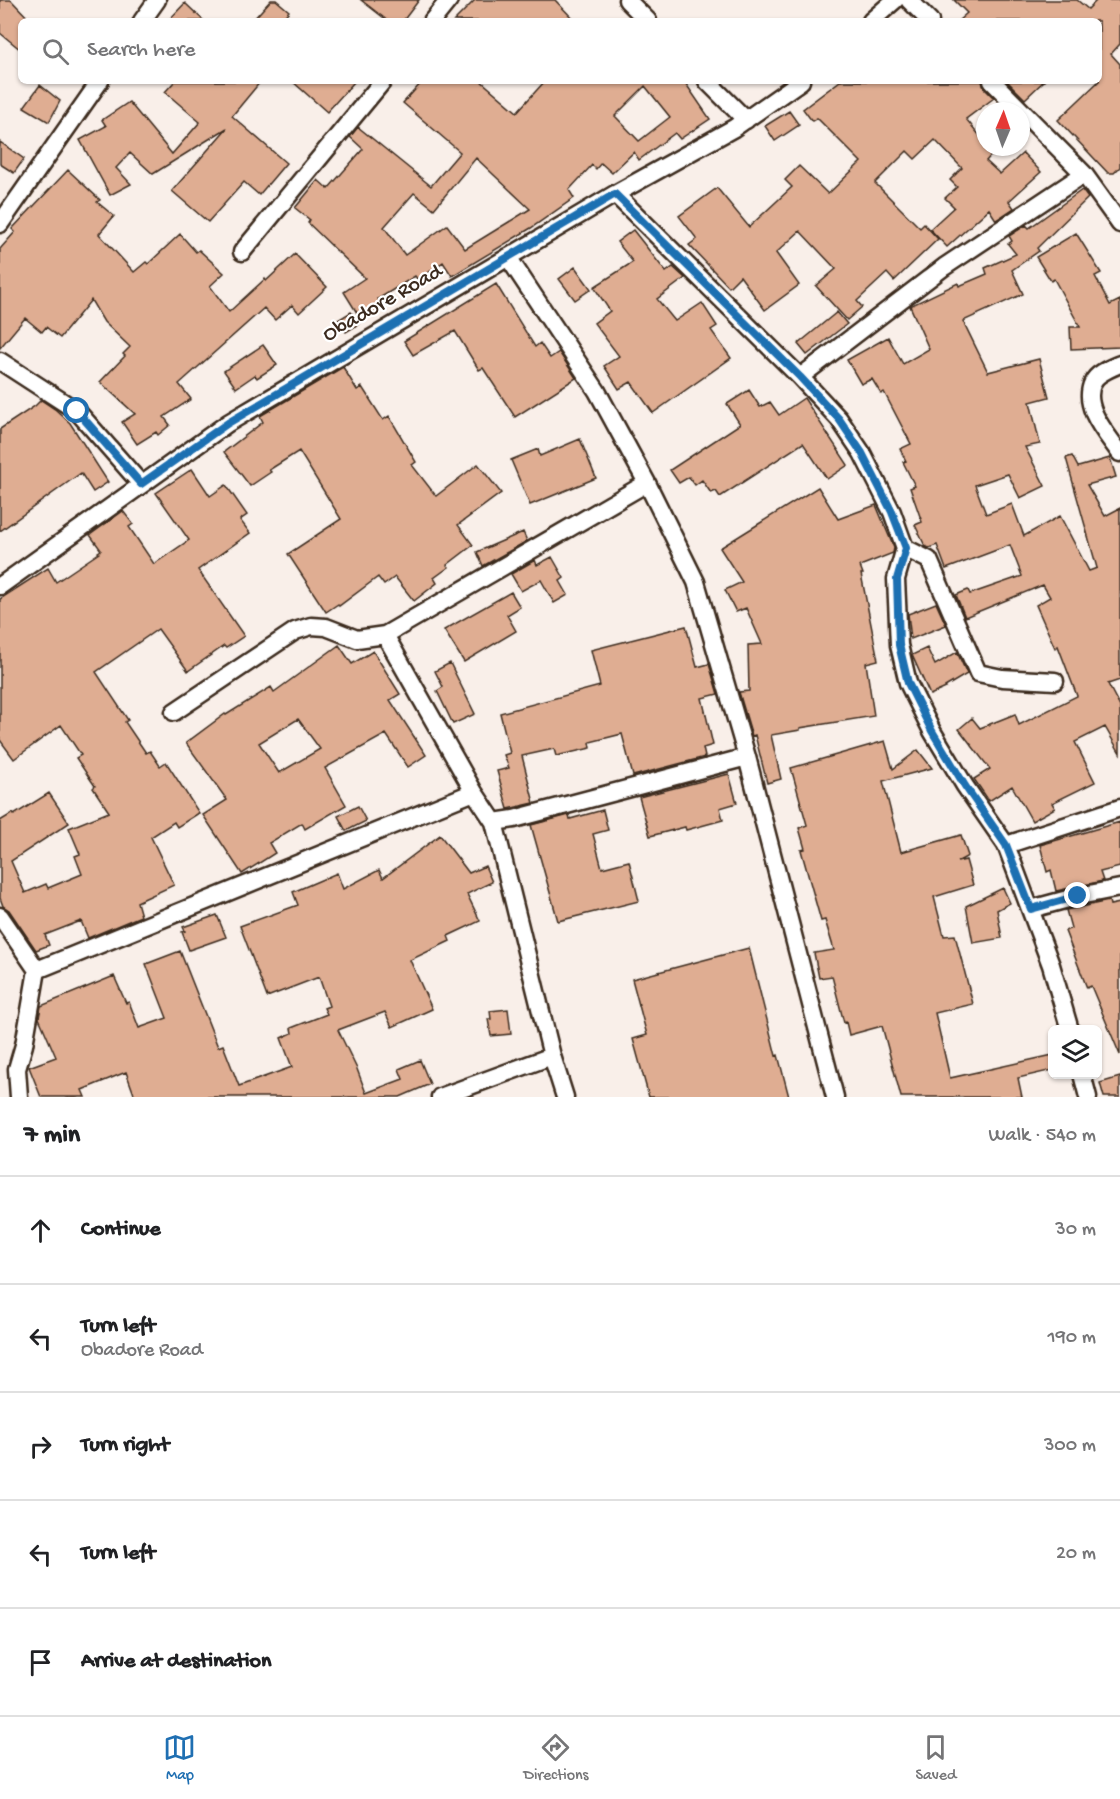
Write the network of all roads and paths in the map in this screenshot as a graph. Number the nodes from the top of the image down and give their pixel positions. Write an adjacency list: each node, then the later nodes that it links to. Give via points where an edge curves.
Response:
1 (157, 0): 6 (street)
2 (449, 0): 7 (street)
3 (627, 0): 8 (street)
4 (895, 0): 9 (street)
5 (909, 0): 10 (street)
6 (144, 18)
7 (434, 18)
8 (645, 18)
9 (874, 18)
10 (927, 18)
11 (98, 84): 19 (street)
12 (381, 84): 21 (street)
13 (710, 84): 16 (street)
14 (797, 84): 16 (street, Obadore Road)
15 (995, 84): 17 (street)
16 (746, 120): 18 (street, Obadore Road)
17 (1084, 174): 20 (street); 25 (street, via 944,267)
18 (615, 194): 22 (street, Obadore Road); 25 (street)
19 (0, 224)
20 (1120, 224)
21 (242, 252)
22 (507, 257): 27 (street, via 597,391); 28 (street, Obadore Road, via 228,423)
23 (0, 362): 28 (street, via 77,411)
24 (1120, 364): 26 (street, via 1100,374 1093,381 1090,394 1091,408)
25 (800, 377): 29 (street, via 839,419 862,453)
26 (1120, 453)
27 (647, 483): 31 (street); 34 (street, via 700,593)
28 (141, 484): 30 (street, Obadore Road)
29 (906, 548): 32 (street, via 929,560 978,673); 38 (street, via 897,579 899,645 908,683 965,786)
30 (0, 586)
31 (385, 635): 33 (street, via 357,639 326,627 295,631); 35 (street)
32 (1055, 681)
33 (174, 712)
34 (747, 757): 37 (street); 49 (street)
35 (474, 792): 37 (street); 42 (street)
36 (1120, 808): 38 (street)
37 (494, 822): 44 (street)
38 (1006, 845): 40 (street)
39 (1120, 888): 40 (street)
40 (1031, 909): 43 (street)
41 (0, 916): 42 (street)
42 (37, 970): 46 (street, via 17,1069)
43 (1069, 1025)
44 (552, 1056): 47 (street); 48 (street)
45 (1083, 1079): 50 (street)
46 (19, 1097)
47 (440, 1097)
48 (565, 1097)
49 (836, 1097)
50 (1088, 1097)

